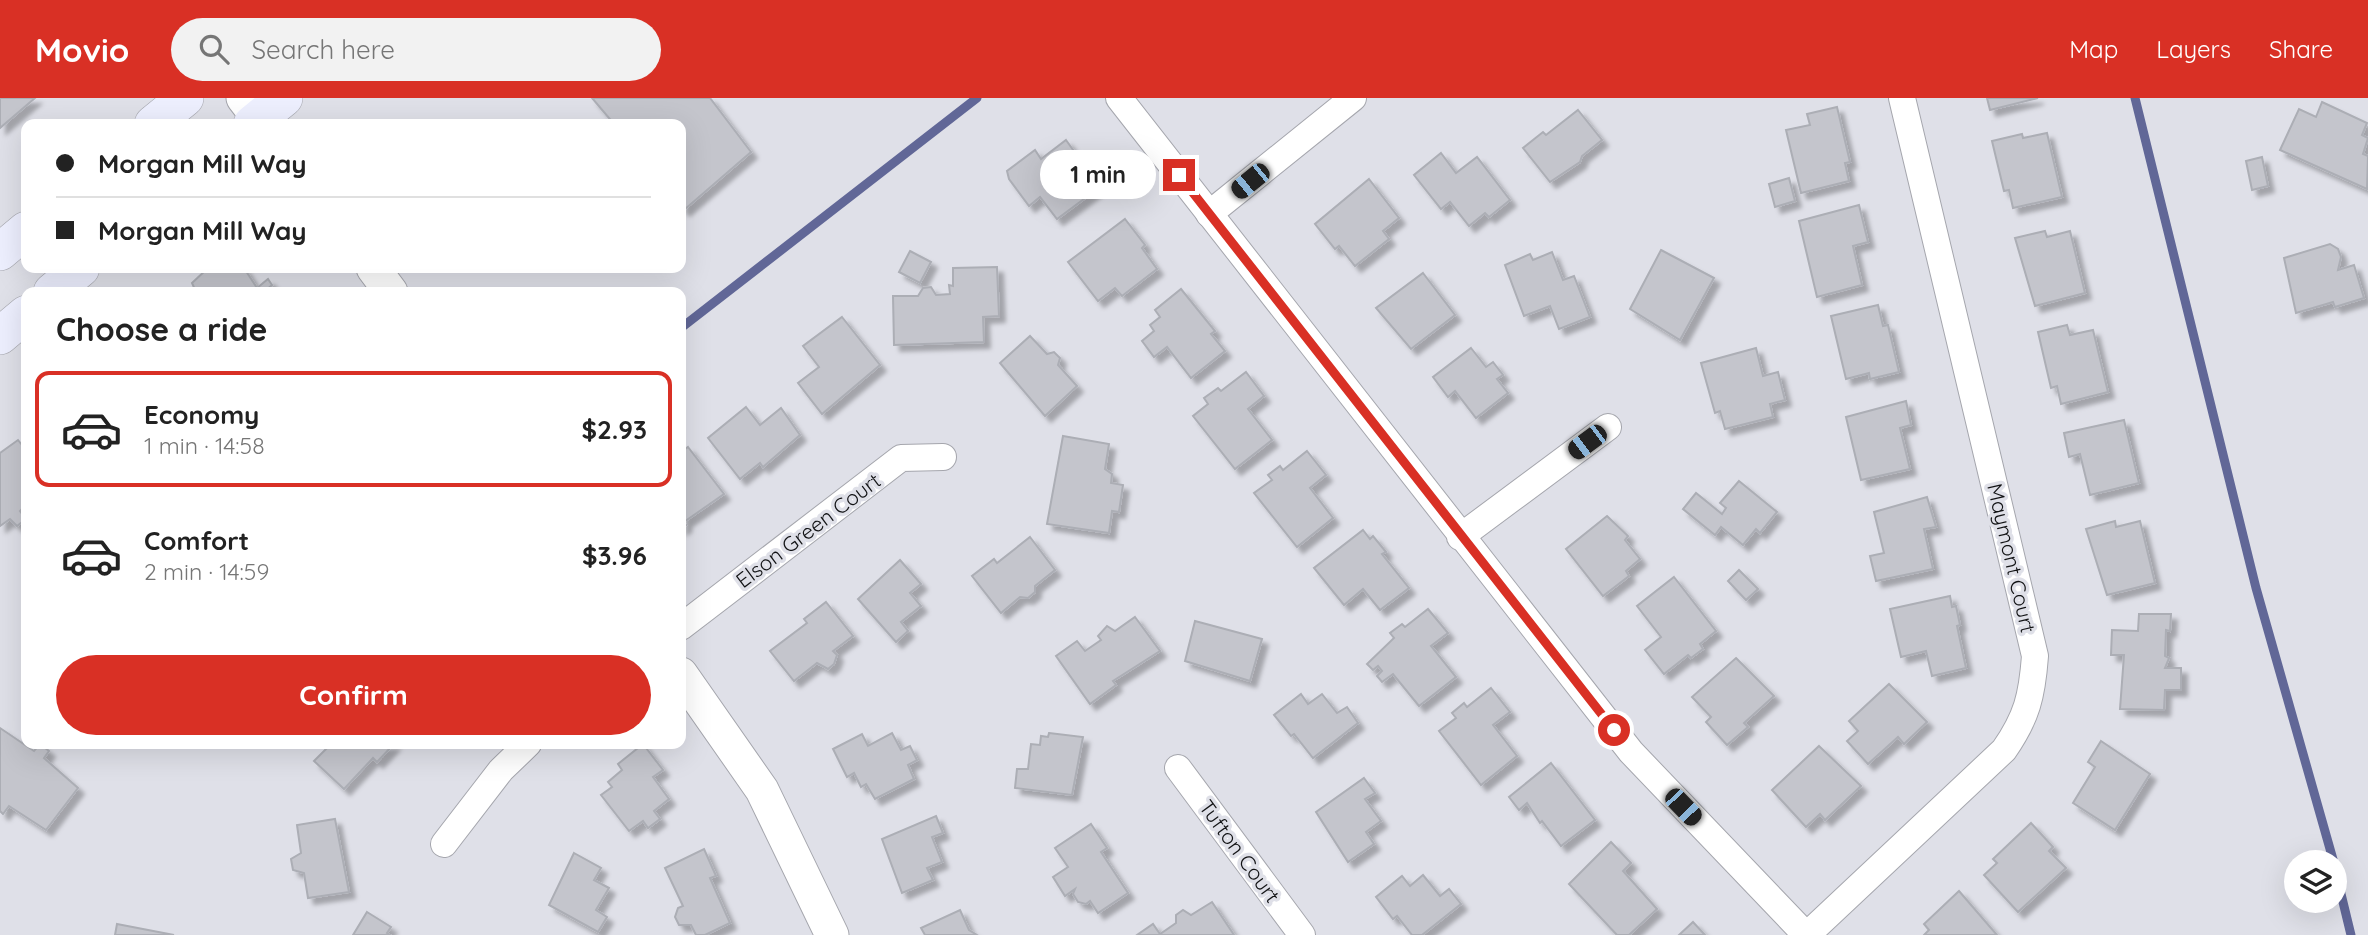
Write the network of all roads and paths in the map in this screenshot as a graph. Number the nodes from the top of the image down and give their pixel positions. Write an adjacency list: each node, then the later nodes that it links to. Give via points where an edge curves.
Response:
1 (185, 98): 5 (main road)
2 (1119, 98): 6 (street)
3 (1353, 98): 6 (street)
4 (1902, 98): 23 (street, Maymont Court, via 2035,656 2032,695 2021,725 2004,750)
5 (159, 119)
6 (1209, 214): 15 (street)
7 (21, 234): 8 (main road)
8 (0, 251)
9 (75, 273): 10 (main road)
10 (58, 287)
11 (21, 318): 12 (main road)
12 (0, 336)
13 (1608, 426): 15 (street)
14 (943, 457): 16 (street, Elson Green Court, via 901,458)
15 (1460, 537): 23 (street, via 1630,752)
16 (686, 623)
17 (686, 681): 21 (street, via 762,790)
18 (523, 749): 20 (street)
19 (1178, 768): 22 (street, Tufton Court)
20 (444, 844)
21 (832, 935)
22 (1302, 935)
23 (1806, 935)

